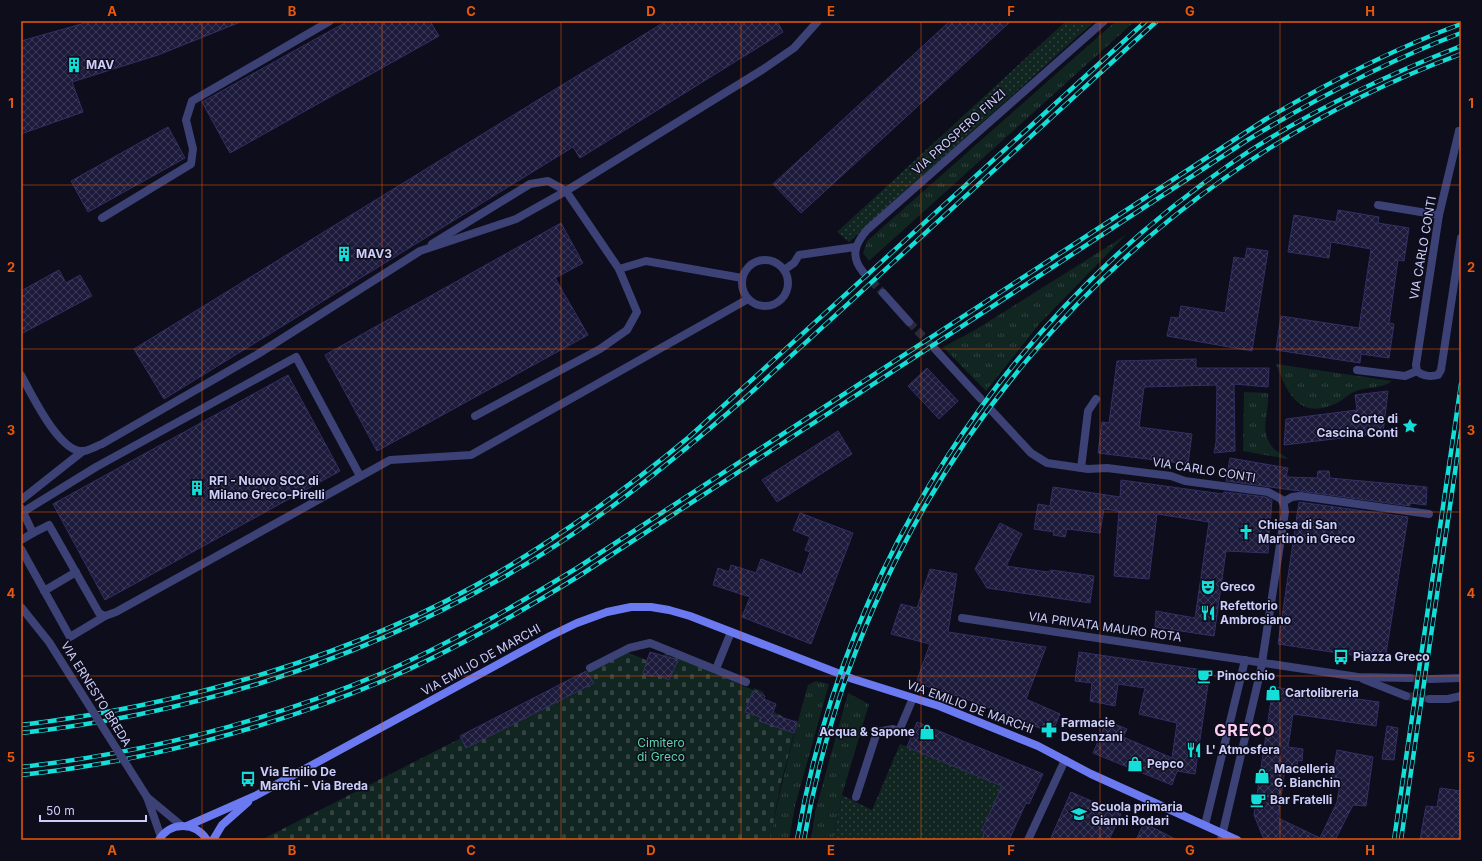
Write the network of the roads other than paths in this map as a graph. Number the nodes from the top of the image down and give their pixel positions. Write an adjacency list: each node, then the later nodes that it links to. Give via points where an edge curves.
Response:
1 (330, 21): 10 (street, via 192,101 186,120 193,149 191,164)
2 (818, 21): 7 (street, via 794,48 762,70)
3 (1104, 21): 12 (street, VIA PROSPERO FINZI, via 868,230)
4 (1460, 131): 5 (street, VIA CARLO CONTI)
5 (1452, 159): 6 (street); 9 (street, VIA CARLO CONTI)
6 (1461, 161)
7 (566, 191): 13 (street, via 516,219); 13 (street, via 548,181 530,184); 14 (street)
8 (1378, 205): 9 (street)
9 (1439, 214): 23 (street, VIA CARLO CONTI)
10 (102, 218)
11 (1461, 238): 23 (street, via 1441,370 1435,376 1423,375)
12 (855, 247): 15 (street, via 799,255 794,263); 16 (street, via 856,260)
13 (420, 251): 29 (street, via 258,354 102,444)
14 (619, 269): 17 (street, via 646,261); 28 (street, via 637,312 627,330 600,349)
15 (784, 270): 17 (street, via 772,261 764,260 750,265); 19 (street, via 788,284 786,292 776,303 762,306)
16 (863, 272)
17 (742, 278): 19 (street)
18 (883, 293): 20 (street)
19 (748, 299): 31 (street, via 471,455 390,460)
20 (909, 322)
21 (935, 349): 25 (street)
22 (1357, 370): 23 (street, via 1405,376)
23 (1417, 371)
24 (21, 376): 29 (street, via 50,427 74,449)
25 (980, 398)
26 (1096, 399): 30 (street, via 1088,411)
27 (992, 411): 30 (street, VIA CARLO CONTI, via 1036,458 1054,465)
28 (475, 416)
29 (83, 451): 32 (street)
30 (1081, 468): 33 (street, VIA CARLO CONTI, via 1108,468 1174,476 1187,482 1261,490 1274,494)
31 (360, 476): 34 (street, via 296,356); 42 (street, via 116,612)
32 (21, 500)
33 (1283, 502): 35 (street, via 1300,496); 46 (street, via 1285,512)
34 (22, 510): 36 (street)
35 (1429, 514)
36 (34, 533): 37 (street); 39 (street, via 49,525)
37 (21, 540)
38 (21, 550): 40 (street)
39 (76, 572): 40 (street); 42 (street, via 99,613)
40 (44, 591): 42 (street, via 70,637)
41 (21, 608): 60 (street, VIA ERNESTO BREDA, bridge, via 49,642)
42 (104, 616)
43 (962, 618): 45 (street, VIA PRIVATA MAURO ROTA)
44 (731, 632): 48 (street); 56 (street, VIA EMILIO DE MARCHI, via 853,679); 59 (street, VIA EMILIO DE MARCHI, via 669,610 651,607 631,607 607,612 550,636)
45 (1245, 660): 46 (street); 62 (street)
46 (1262, 663): 49 (street); 64 (street)
47 (590, 668): 48 (street, via 629,648 647,643 658,645)
48 (716, 669): 53 (street)
49 (1358, 677): 50 (street); 54 (street)
50 (1410, 678)
51 (1461, 678): 52 (street)
52 (1431, 679)
53 (746, 682)
54 (1406, 696)
55 (1461, 696): 57 (street)
56 (913, 698): 58 (street, VIA EMILIO DE MARCHI, via 1038,746); 61 (street, via 900,731 893,729 877,732)
57 (1429, 699)
58 (1065, 760): 62 (street, VIA EMILIO DE MARCHI); 68 (street)
59 (255, 796): 63 (street, VIA EMILIO DE MARCHI); 67 (street, VIA EMILIO DE MARCHI, via 222,825)
60 (147, 797): 63 (street, VIA ERNESTO BREDA); 65 (street, VIA ERNESTO BREDA)
61 (856, 797)
62 (1205, 825): 64 (street, VIA EMILIO DE MARCHI)
63 (184, 826): 65 (street, VIA EMILIO DE MARCHI, via 171,828); 66 (street, via 199,831)
64 (1221, 836): 69 (street, VIA EMILIO DE MARCHI)
65 (160, 838)
66 (207, 840)
67 (213, 840)
68 (1028, 840)
69 (1237, 840)

